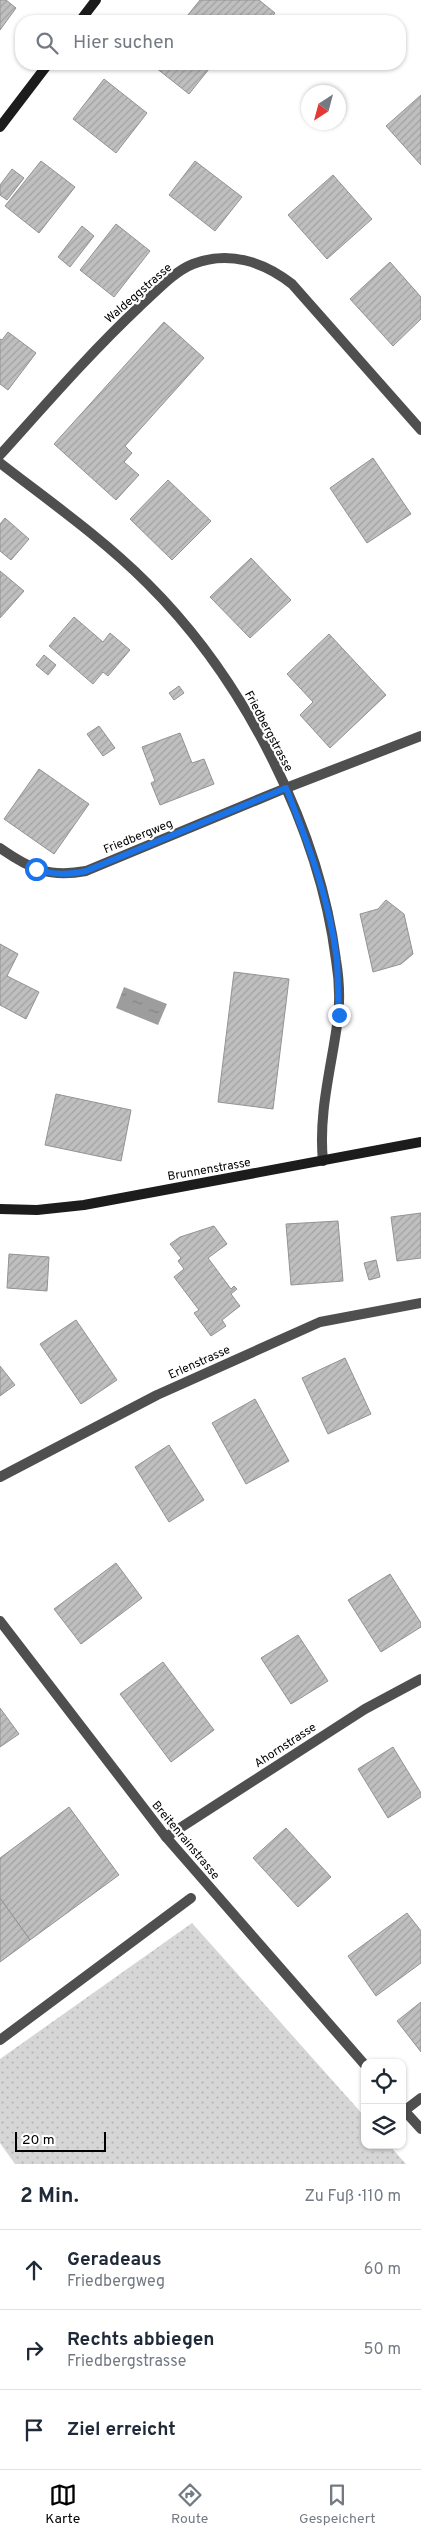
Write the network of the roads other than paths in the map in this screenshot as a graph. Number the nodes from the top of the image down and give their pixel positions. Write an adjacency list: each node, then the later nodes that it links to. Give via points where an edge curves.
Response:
1 (96, 0): 2 (main road)
2 (85, 15)
3 (43, 70): 4 (main road)
4 (0, 127)
5 (421, 430): 6 (street, Waldeggstrasse, via 292,284 258,263 211,259 176,275 102,342)
6 (0, 455)
7 (0, 462): 9 (street, Friedbergstrasse, via 118,556 170,608 206,651 239,699)
8 (421, 736): 9 (street, Friedbergweg)
9 (286, 788): 10 (street, Friedbergweg, via 86,871 51,874); 12 (street, Friedbergstrasse, via 311,851 336,961 339,1015 322,1117)
10 (0, 848)
11 (421, 1142): 12 (main road, Brunnenstrasse)
12 (323, 1161): 13 (main road, Brunnenstrasse, via 84,1205 37,1210)
13 (0, 1209)
14 (421, 1302): 15 (street, Erlenstrasse, via 320,1322 157,1395)
15 (0, 1477)
16 (0, 1621): 18 (street, Breitenrainstrasse)
17 (421, 1679): 18 (street, Ahornstrasse, via 365,1709)
18 (166, 1837): 21 (street, Breitenrainstrasse)
19 (191, 1898): 20 (street)
20 (0, 2040)
21 (361, 2060)
22 (421, 2098): 23 (street)
23 (406, 2108)
24 (406, 2113): 25 (street)
25 (421, 2129)

